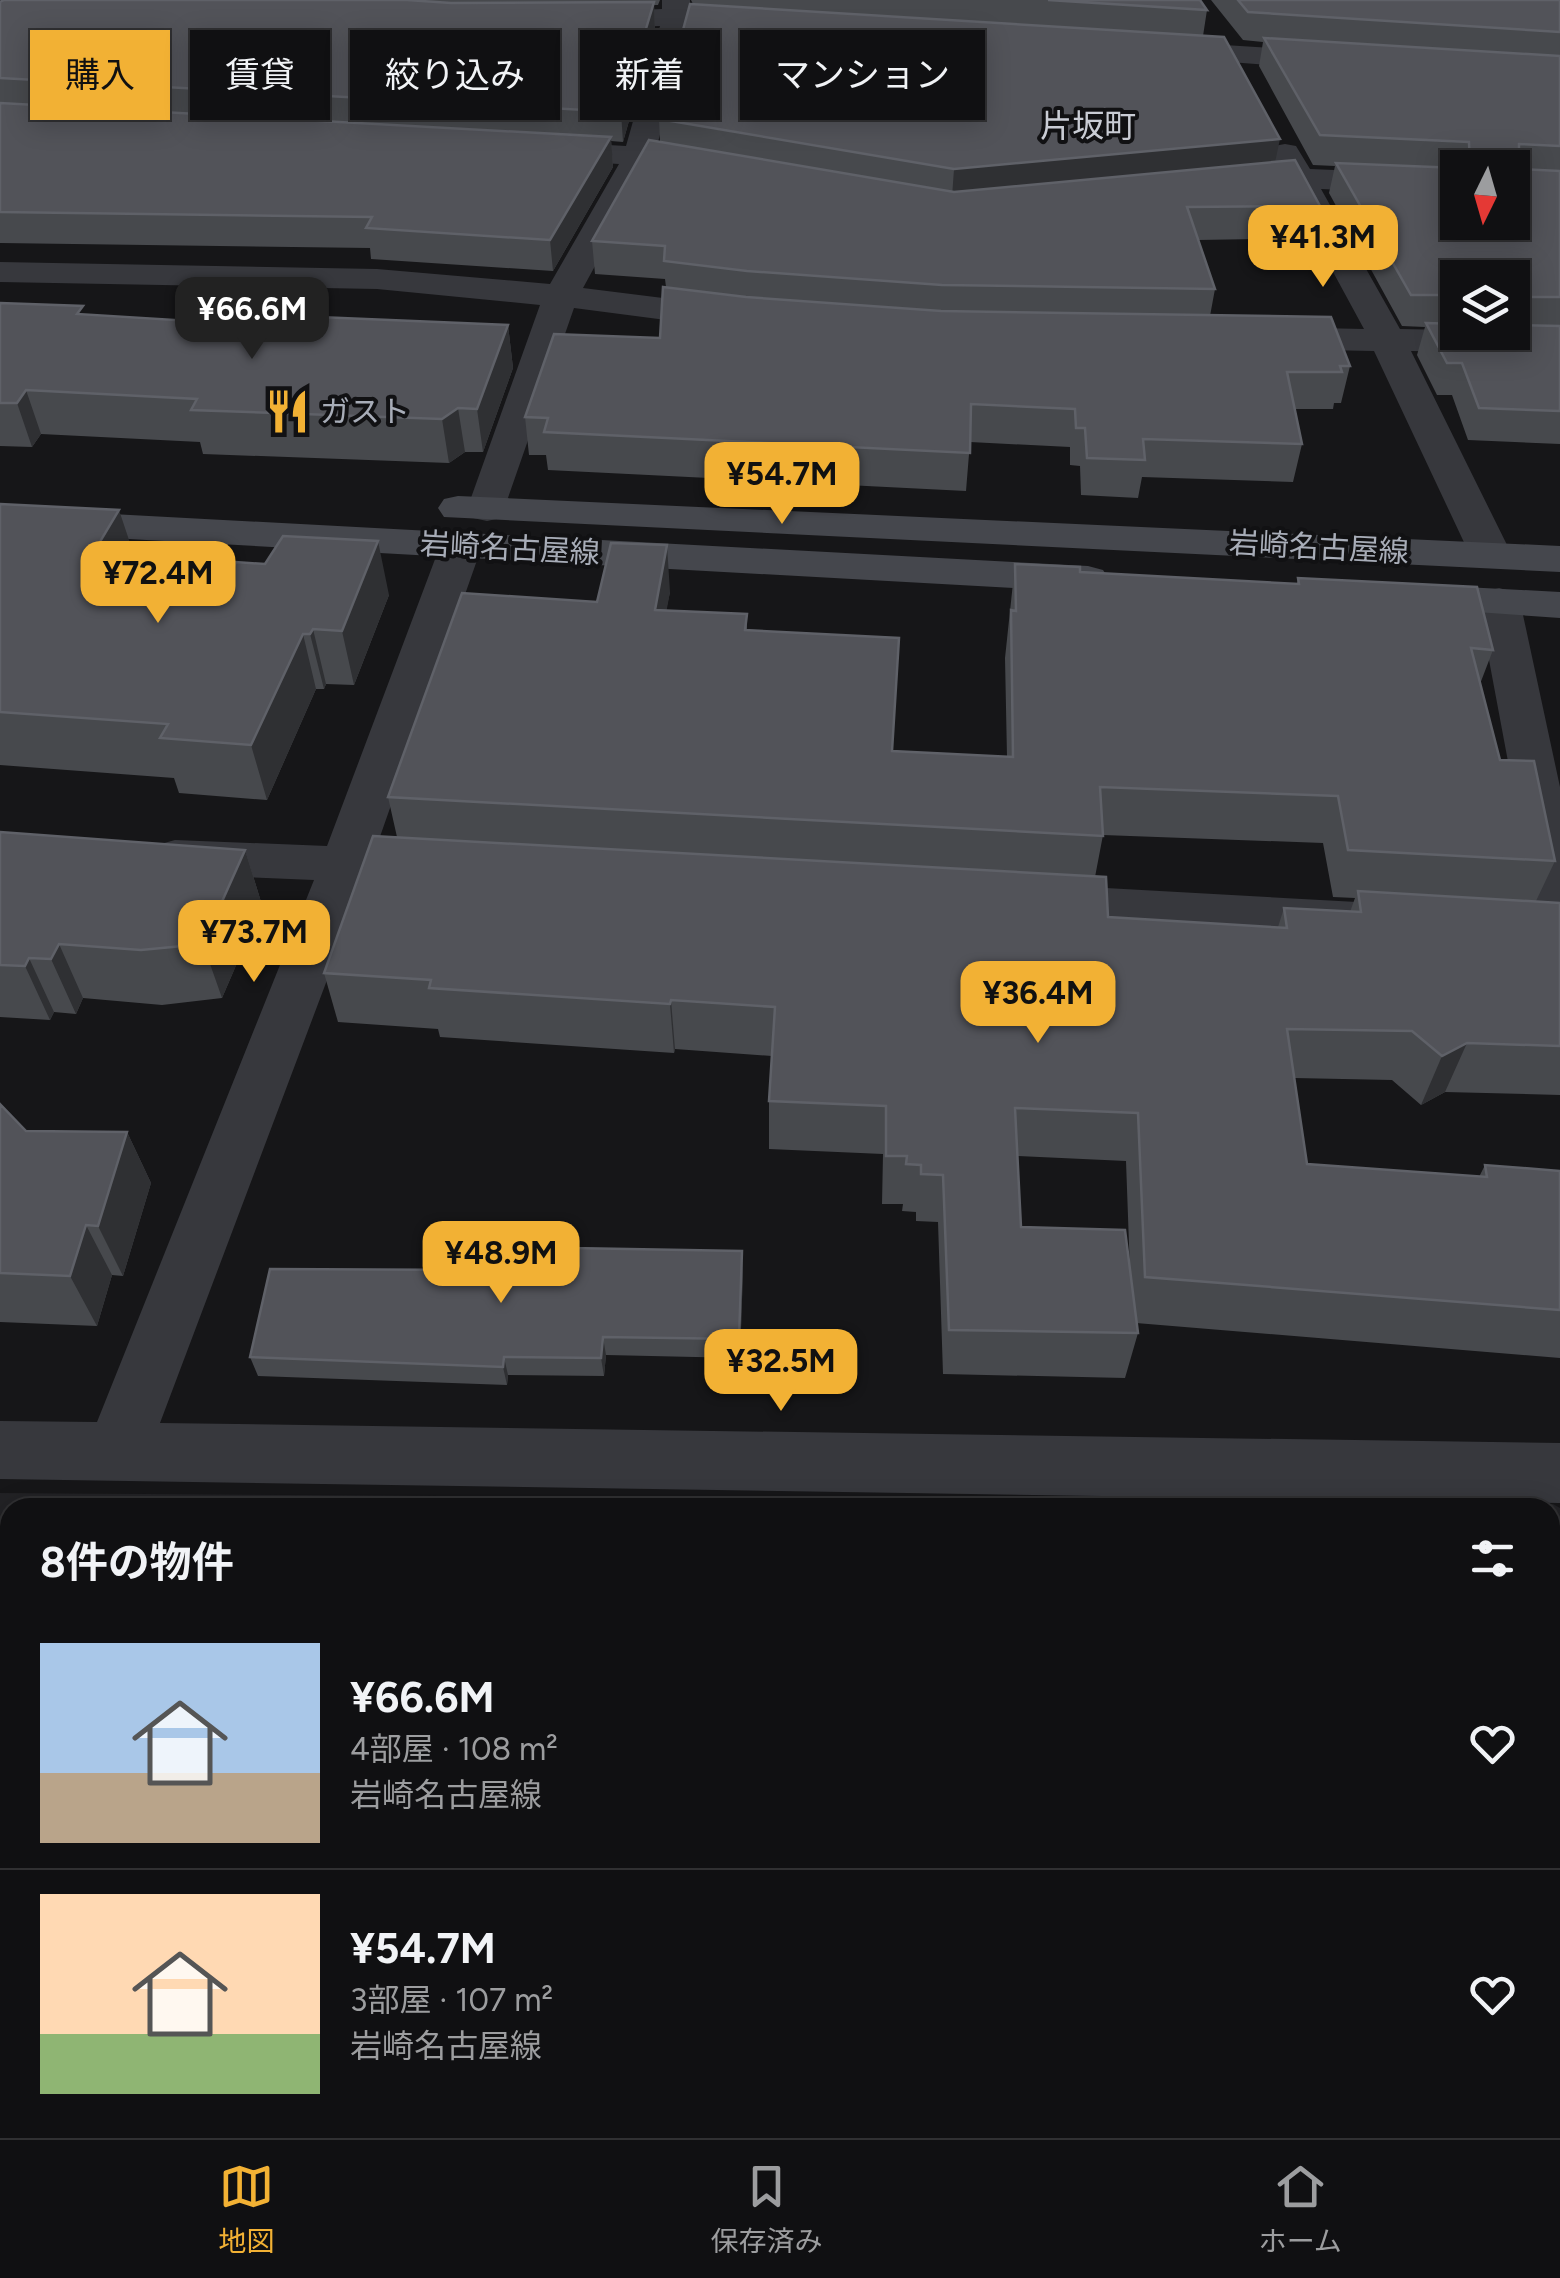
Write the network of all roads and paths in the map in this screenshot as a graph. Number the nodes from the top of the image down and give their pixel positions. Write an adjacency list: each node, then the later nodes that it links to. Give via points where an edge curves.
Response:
1 (676, 8): 3 (street); 4 (street); 11 (street)
2 (1204, 14): 6 (street)
3 (554, 20)
4 (796, 25)
5 (1135, 48): 6 (street)
6 (1234, 56): 7 (street); 8 (street)
7 (1368, 63)
8 (1253, 90)
9 (1271, 126): 13 (street)
10 (499, 148): 11 (street)
11 (639, 156): 12 (street); 17 (street)
12 (736, 173)
13 (1298, 178): 14 (street); 15 (street); 20 (street)
14 (1440, 184)
15 (1202, 187)
16 (0, 272): 17 (street, via 377,278)
17 (562, 296): 18 (street); 24 (street)
18 (766, 320)
19 (1237, 338): 20 (street)
20 (1386, 338): 21 (street); 25 (street)
21 (1560, 343)
22 (0, 487): 24 (main road, 岩崎名古屋線)
23 (0, 520): 24 (main road, 岩崎名古屋線)
24 (474, 527): 25 (main road, 岩崎名古屋線); 27 (main road, 岩崎名古屋線); 32 (street)
25 (1491, 556): 26 (main road, 岩崎名古屋線)
26 (1560, 559)
27 (1120, 581)
28 (1379, 595): 29 (main road, 岩崎名古屋線)
29 (1499, 602): 30 (main road, 岩崎名古屋線); 35 (street)
30 (1560, 604)
31 (127, 856): 32 (street)
32 (346, 863): 33 (street); 38 (street)
33 (486, 871)
34 (983, 899): 36 (street)
35 (1547, 922)
36 (1401, 923)
37 (0, 1450): 38 (street)
38 (116, 1452): 39 (street)
39 (1560, 1473)

